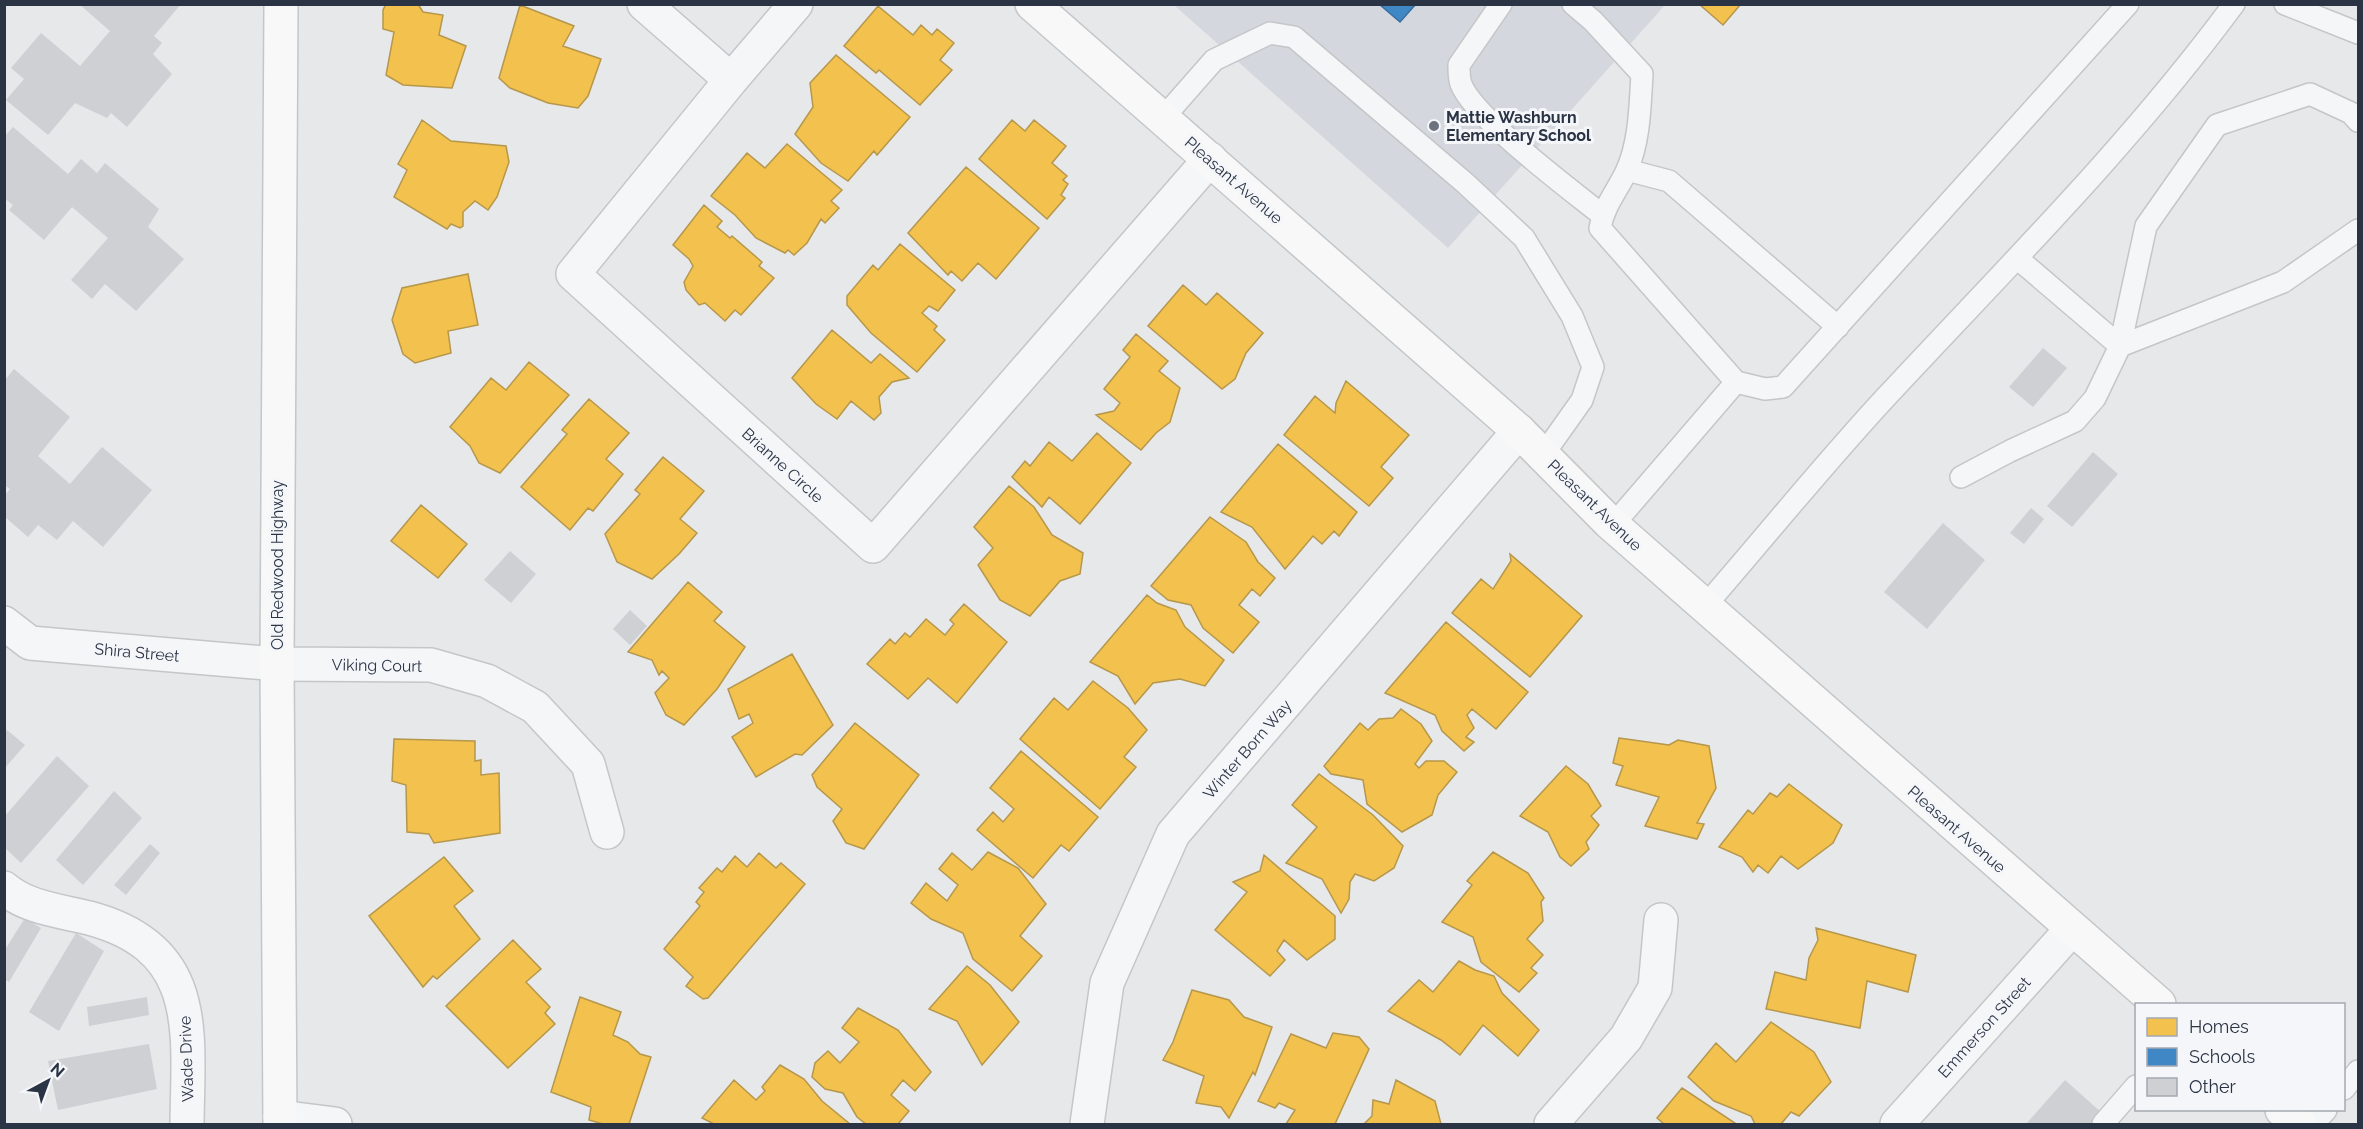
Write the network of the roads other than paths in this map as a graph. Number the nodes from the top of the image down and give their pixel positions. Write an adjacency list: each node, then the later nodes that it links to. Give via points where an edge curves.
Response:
1 (281, 4): 28 (street, Old Redwood Highway)
2 (644, 4): 11 (street)
3 (796, 4): 11 (street, Brianne Circle)
4 (1032, 4): 12 (street, Pleasant Avenue)
5 (1501, 4): 16 (lane, via 1459,65 1461,84 1511,140)
6 (1573, 4): 15 (lane, via 1642,74 1638,131)
7 (2128, 4): 19 (lane)
8 (2234, 4): 18 (lane, via 2186,69)
9 (2285, 4): 10 (lane)
10 (2358, 33)
11 (731, 80): 14 (street, Brianne Circle, via 573,274 873,546)
12 (1163, 118): 14 (street, Pleasant Avenue); 23 (lane, via 1214,60 1256,37 1270,33 1294,37 1465,183 1524,238 1572,316 1593,367 1582,400)
13 (2358, 121): 20 (lane, via 2351,113 2310,94 2217,125 2146,226)
14 (1210, 159): 22 (street, Pleasant Avenue)
15 (1627, 170): 16 (lane); 19 (lane, via 1670,181)
16 (1602, 215): 21 (lane, via 1600,228)
17 (2358, 231): 20 (lane, via 2283,282)
18 (2017, 258): 20 (lane); 26 (lane, via 1884,400)
19 (1838, 327): 21 (lane, via 1784,387 1766,389)
20 (2120, 346): 24 (lane, via 2095,398 2075,421)
21 (1736, 382): 25 (lane)
22 (1519, 431): 23 (street, Pleasant Avenue); 42 (street, Winter Born Way, via 1173,834 1107,982)
23 (1544, 455): 25 (street, Pleasant Avenue)
24 (1961, 477)
25 (1613, 525): 26 (street, Pleasant Avenue)
26 (1705, 606): 32 (street, Pleasant Avenue)
27 (4, 623): 28 (street, Shira Street, via 30,643)
28 (277, 664): 29 (street, Viking Court, via 431,665 487,681 535,707 588,764); 39 (street, Old Redwood Highway)
29 (607, 832)
30 (4, 888): 40 (street, Wade Drive, via 18,900 106,922 153,948 179,986 188,1026)
31 (1661, 920): 43 (street, via 1655,988 1626,1038)
32 (2071, 930): 33 (street, Pleasant Avenue); 44 (street, Emmerson Street)
33 (2157, 1003)
34 (2358, 1071): 36 (lane)
35 (2135, 1087): 45 (lane)
36 (2345, 1087)
37 (2283, 1111): 46 (street)
38 (2325, 1111): 47 (lane)
39 (280, 1121): 41 (street)
40 (187, 1125)
41 (335, 1125)
42 (1087, 1125)
43 (1551, 1125)
44 (1897, 1125)
45 (2103, 1125)
46 (2299, 1125)
47 (2313, 1125)

